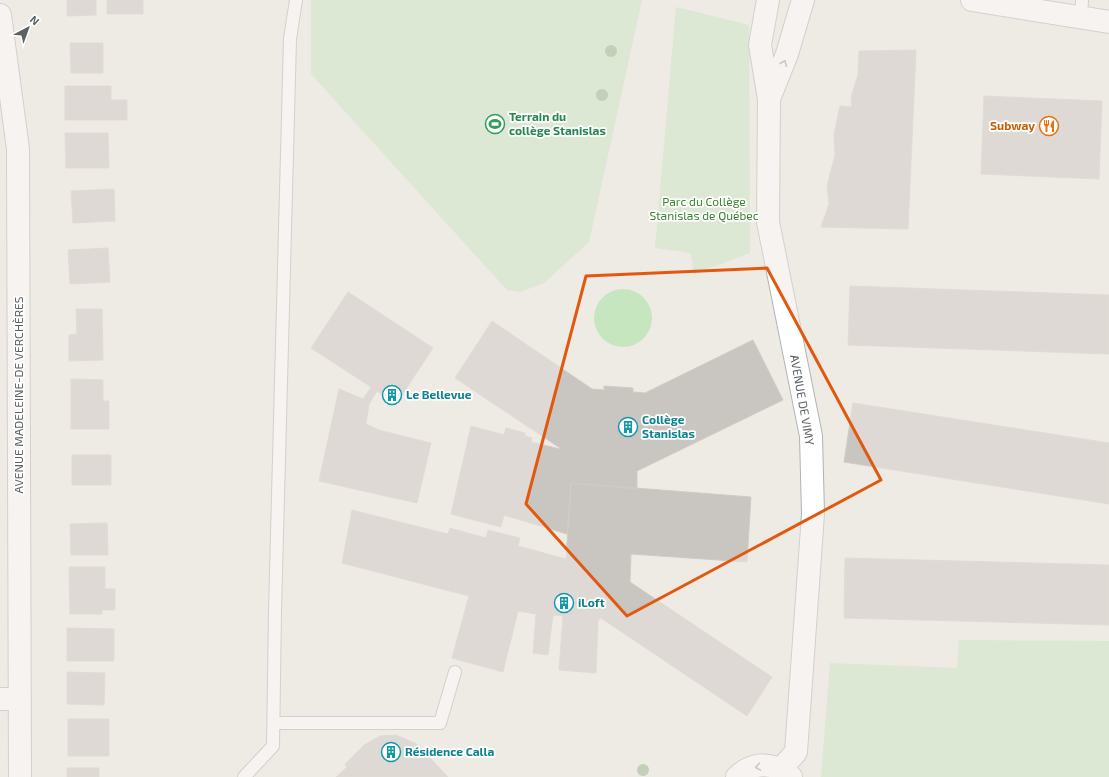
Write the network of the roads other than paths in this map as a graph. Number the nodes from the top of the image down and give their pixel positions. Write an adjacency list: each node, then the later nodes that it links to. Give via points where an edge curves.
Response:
1 (296, 0): 11 (lane, via 290,39)
2 (768, 0): 8 (street, AVENUE DE VIMY, via 760,45)
3 (803, 0): 8 (street, AVENUE DE VIMY, one-way to 3, via 787,54)
4 (972, 0): 5 (street)
5 (1082, 9): 7 (street)
6 (0, 15): 10 (street, AVENUE MADELEINE-DE VERCHÈRES, via 18,150)
7 (1109, 22)
8 (769, 99): 12 (street, AVENUE DE VIMY, via 768,222 811,436 813,514 796,752)
9 (455, 672): 11 (lane, via 440,723)
10 (10, 699): 13 (street, AVENUE MADELEINE-DE VERCHÈRES)
11 (274, 723): 14 (lane, via 273,746)
12 (786, 773): 15 (street, AVENUE DE VIMY, one-way to 15, via 774,766 761,765 749,768)
13 (20, 777)
14 (244, 777)
15 (737, 777)

